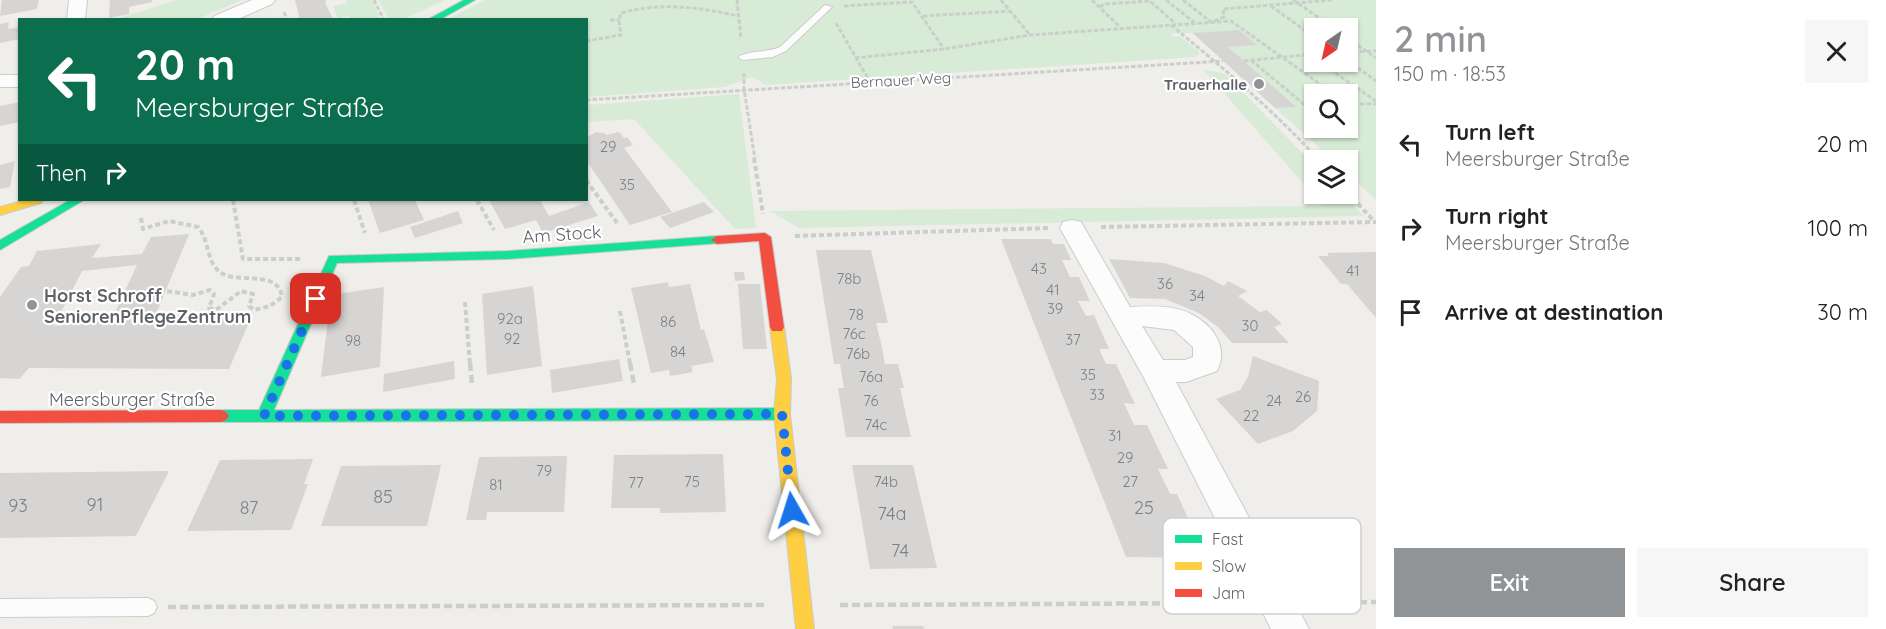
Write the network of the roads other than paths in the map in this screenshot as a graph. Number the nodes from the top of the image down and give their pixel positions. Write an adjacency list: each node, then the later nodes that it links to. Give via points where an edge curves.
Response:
1 (78, 0): 5 (street)
2 (266, 0): 6 (street)
3 (471, 0): 7 (street)
4 (828, 7): 8 (lane, via 783,49)
5 (76, 18)
6 (225, 18)
7 (435, 18)
8 (743, 57)
9 (0, 81): 10 (street)
10 (18, 81)
11 (34, 201): 13 (street)
12 (74, 201): 15 (street)
13 (0, 211)
14 (1072, 228): 16 (street)
15 (0, 246)
16 (1122, 316): 17 (street); 17 (street, via 1182,321 1207,343 1207,363 1186,371)
17 (1155, 371): 21 (street)
18 (782, 414): 19 (street, Meersburger Straße); 19 (street, Am Stock, via 784,379 765,237 508,255 333,260); 24 (street)
19 (264, 416): 20 (street, Meersburger Straße)
20 (0, 417)
21 (1233, 518)
22 (148, 607): 23 (lane)
23 (0, 608)
24 (805, 629)

